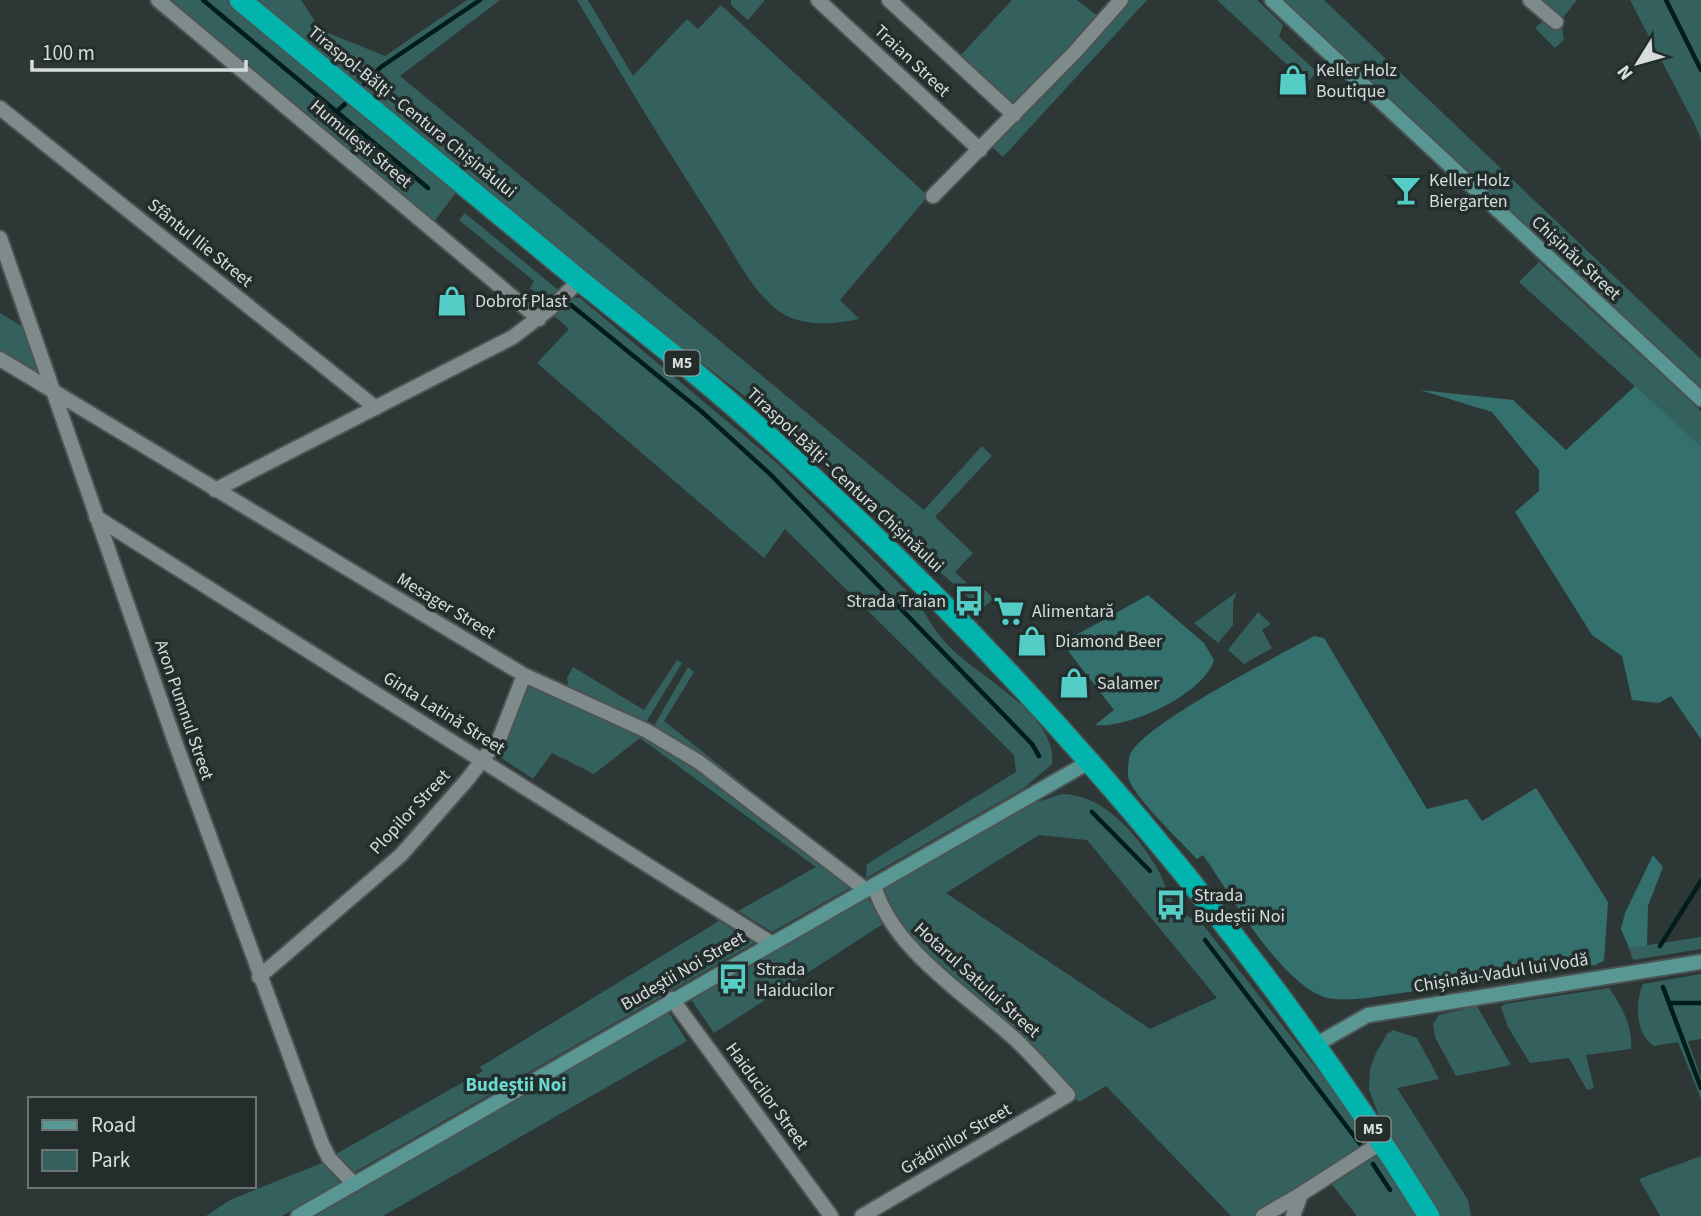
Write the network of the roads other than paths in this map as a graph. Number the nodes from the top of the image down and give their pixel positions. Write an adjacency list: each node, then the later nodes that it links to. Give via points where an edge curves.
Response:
1 (158, 0): 15 (street, Humulești Street)
2 (240, 0): 14 (highway, Tiraspol-Bălţi - Centura Chișinăului / M5)
3 (818, 0): 11 (street, Traian Street)
4 (889, 0): 10 (street, Traian Street)
5 (1121, 0): 10 (street)
6 (1272, 0): 18 (street, Chișinău Street)
7 (1530, 0): 8 (street)
8 (1556, 22)
9 (0, 107): 19 (street, Sfântul Ilie Street)
10 (1014, 115): 11 (street)
11 (980, 150): 12 (street)
12 (933, 196)
13 (0, 239): 17 (street, Aron Pumnul Street)
14 (580, 280): 15 (street); 24 (highway, Tiraspol-Bălţi - Centura Chișinăului / M5, via 766,434 848,511 966,628)
15 (539, 319): 19 (street, via 482,355)
16 (0, 359): 17 (street, Mesager Street)
17 (55, 394): 20 (street, Mesager Street); 21 (street, Aron Pumnul Street)
18 (1701, 400)
19 (376, 408): 20 (street)
20 (215, 490): 22 (street, Mesager Street)
21 (96, 517): 23 (street, Ginta Latină Street); 28 (street, Aron Pumnul Street)
22 (524, 675): 23 (street, Plopilor Street, via 500,737); 25 (street, Mesager Street, via 647,731 699,762)
23 (484, 760): 26 (street, Ginta Latină Street); 28 (street, Plopilor Street, via 401,855)
24 (1089, 762): 25 (street, Budeștii Noi Street); 30 (highway, Tiraspol-Bălţi - Centura Chișinăului / M5, via 1219,914)
25 (870, 888): 26 (street, Budeștii Noi Street); 31 (street, Hotarul Satului Street, via 900,937 1018,1042)
26 (771, 943): 29 (street, Budeștii Noi Street)
27 (1701, 962): 30 (street, Chișinău-Vadul lui Vodă, via 1368,1015)
28 (259, 977): 33 (street, Aron Pumnul Street, via 321,1144)
29 (672, 999): 33 (street, Budeștii Noi Street); 36 (street, Haiducilor Street)
30 (1315, 1045): 32 (highway, Tiraspol-Bălţi - Centura Chișinăului / M5)
31 (1068, 1095): 37 (street, Grădinilor Street)
32 (1382, 1142): 34 (street); 40 (highway, Tiraspol-Bălţi - Centura Chișinăului / M5)
33 (354, 1184): 35 (street, Budeștii Noi Street)
34 (1301, 1194): 38 (street); 39 (street)
35 (298, 1216)
36 (831, 1216)
37 (862, 1216)
38 (1263, 1216)
39 (1293, 1216)
40 (1429, 1216)

